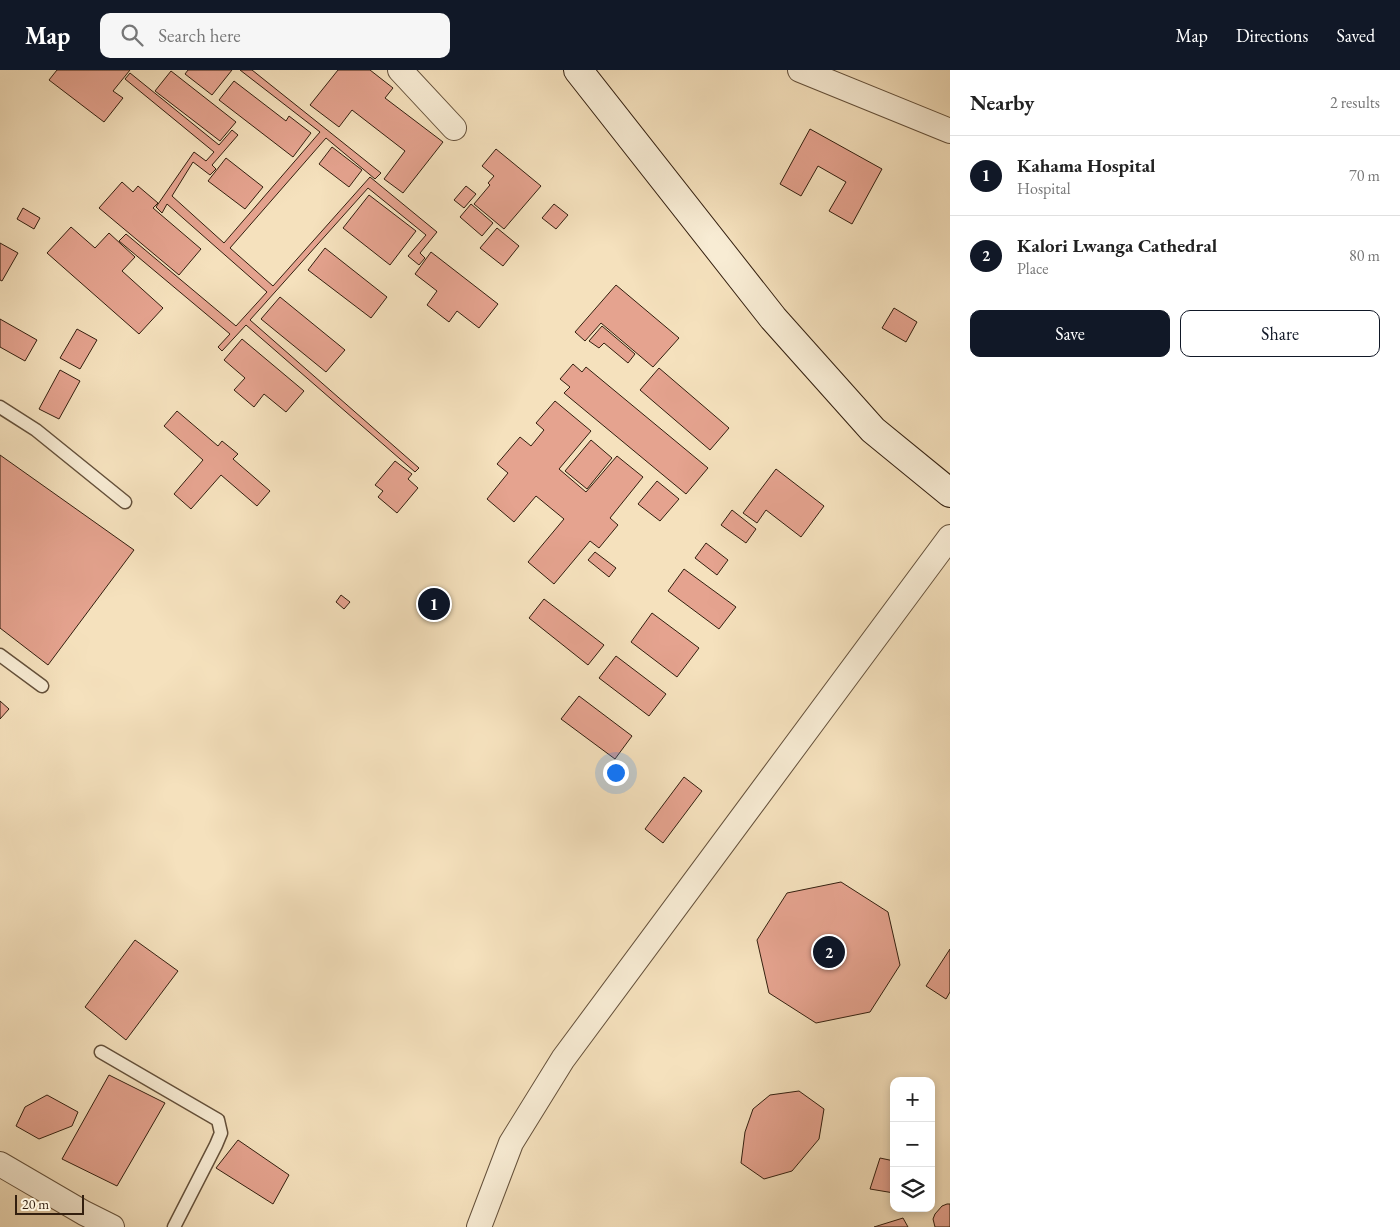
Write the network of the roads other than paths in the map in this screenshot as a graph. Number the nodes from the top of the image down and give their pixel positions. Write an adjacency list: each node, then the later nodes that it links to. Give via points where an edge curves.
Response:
1 (400, 70): 4 (street)
2 (578, 70): 7 (street, via 773,318 873,430)
3 (800, 70): 5 (street)
4 (454, 128)
5 (950, 131)
6 (0, 407): 8 (lane, via 36,430)
7 (950, 493)
8 (125, 502)
9 (950, 537): 16 (street, via 563,1059 511,1143)
10 (0, 655): 11 (lane)
11 (42, 686)
12 (101, 1052): 15 (lane, via 218,1120 221,1133)
13 (0, 1164): 14 (street)
14 (112, 1227)
15 (174, 1227)
16 (479, 1227)

